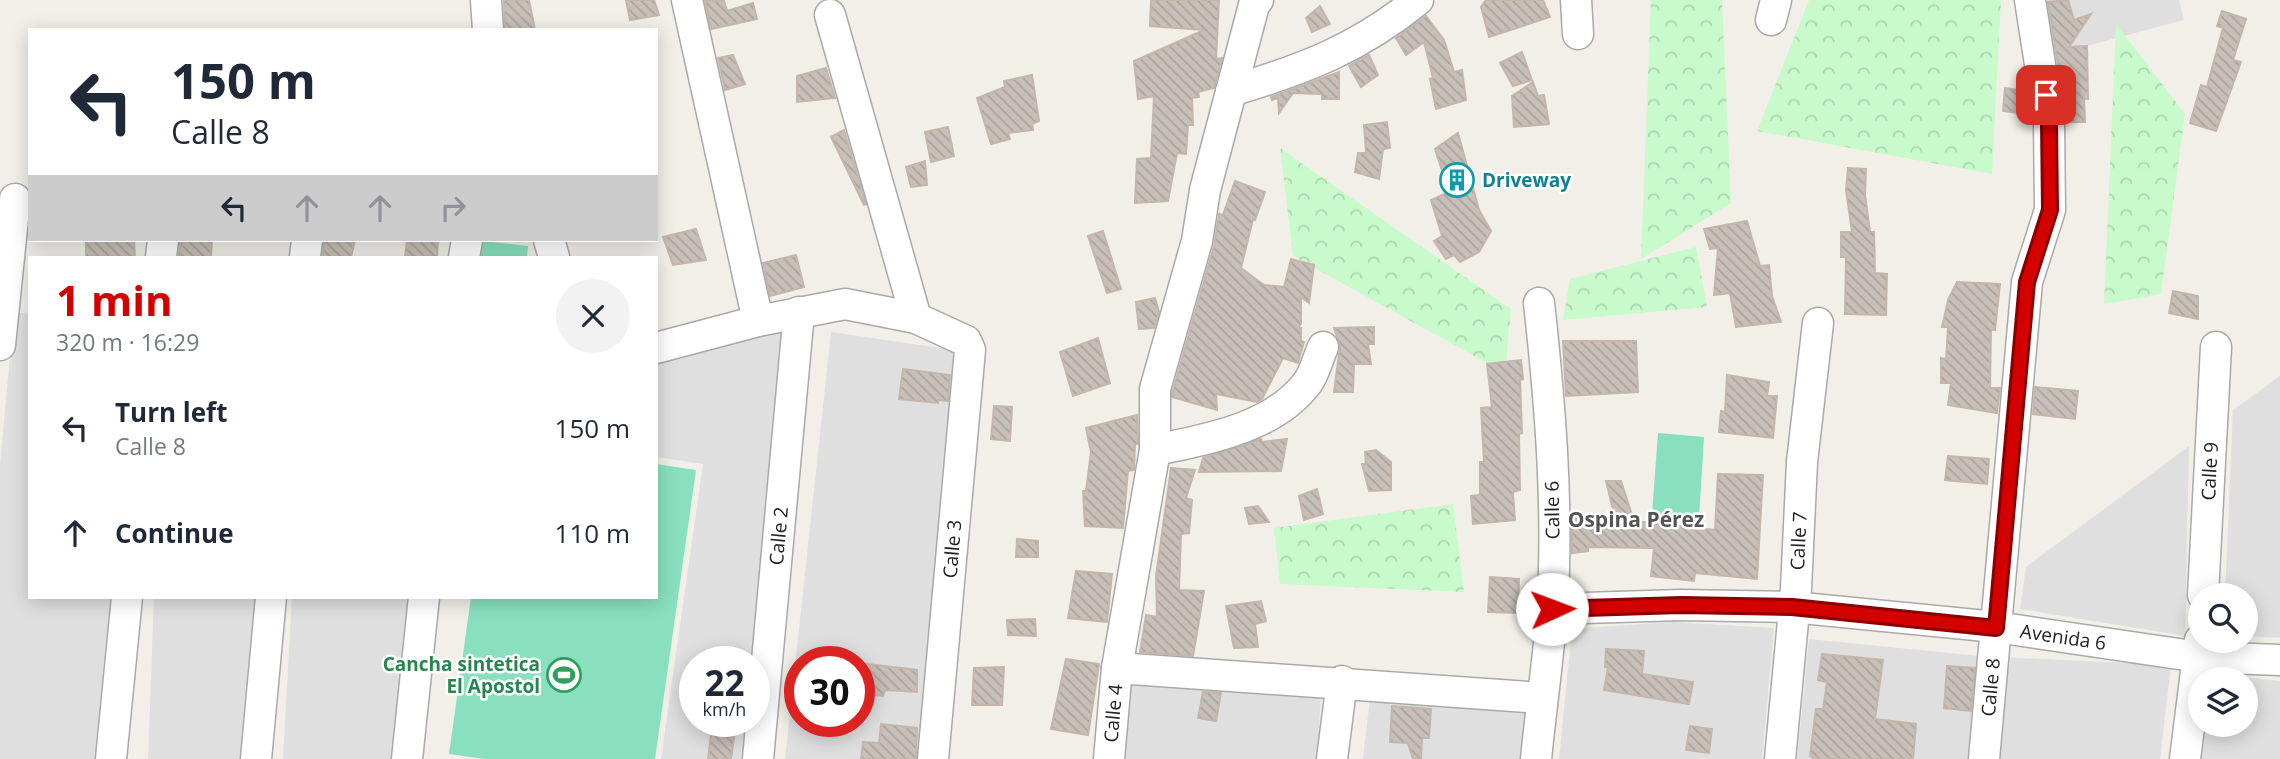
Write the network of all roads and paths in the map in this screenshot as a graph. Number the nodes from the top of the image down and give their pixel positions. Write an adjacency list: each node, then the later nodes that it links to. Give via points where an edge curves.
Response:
1 (486, 0): 8 (street)
2 (687, 0): 16 (street)
3 (1418, 0): 10 (street, via 1346,50)
4 (1576, 0): 9 (street)
5 (2030, 0): 29 (street, Calle 8, via 2049,122 2050,210 2027,282)
6 (1255, 2): 10 (street, Calle 4)
7 (830, 15): 15 (street)
8 (488, 28)
9 (1578, 34)
10 (1231, 91): 22 (street, Calle 4, via 1184,291 1155,389)
11 (15, 199): 12 (street)
12 (11, 298): 18 (street)
13 (1539, 303): 28 (street, Calle 6, via 1552,491)
14 (799, 312): 15 (street, via 845,304); 16 (street); 40 (street, Calle 2)
15 (916, 318): 41 (street, Calle 3, via 966,341 970,350)
16 (758, 321): 19 (street)
17 (1818, 323): 27 (street, Calle 7)
18 (0, 345)
19 (658, 347)
20 (1323, 347): 22 (street, via 1309,380 1284,408 1213,439)
21 (2216, 347): 23 (street, Calle 9)
22 (1155, 450): 34 (street, Calle 4)
23 (2204, 583)
24 (127, 599): 37 (street)
25 (271, 599): 38 (street)
26 (424, 599): 39 (street)
27 (1792, 607): 28 (street, Avenida 6); 29 (street, Avenida 6); 45 (street, Calle 7)
28 (1552, 609): 36 (street, Calle 6)
29 (1996, 628): 30 (street, Avenida 6); 46 (street, Calle 8)
30 (2188, 648)
31 (2199, 653): 47 (street)
32 (2229, 653): 33 (street, Avenida 6)
33 (2280, 660)
34 (1117, 668): 35 (street); 42 (street, Calle 4)
35 (1342, 681): 36 (street); 43 (street)
36 (1542, 698): 44 (street, Calle 6)
37 (111, 759)
38 (256, 759)
39 (407, 759)
40 (758, 759)
41 (933, 759)
42 (1110, 759)
43 (1332, 759)
44 (1536, 759)
45 (1780, 759)
46 (1984, 759)
47 (2185, 759)

